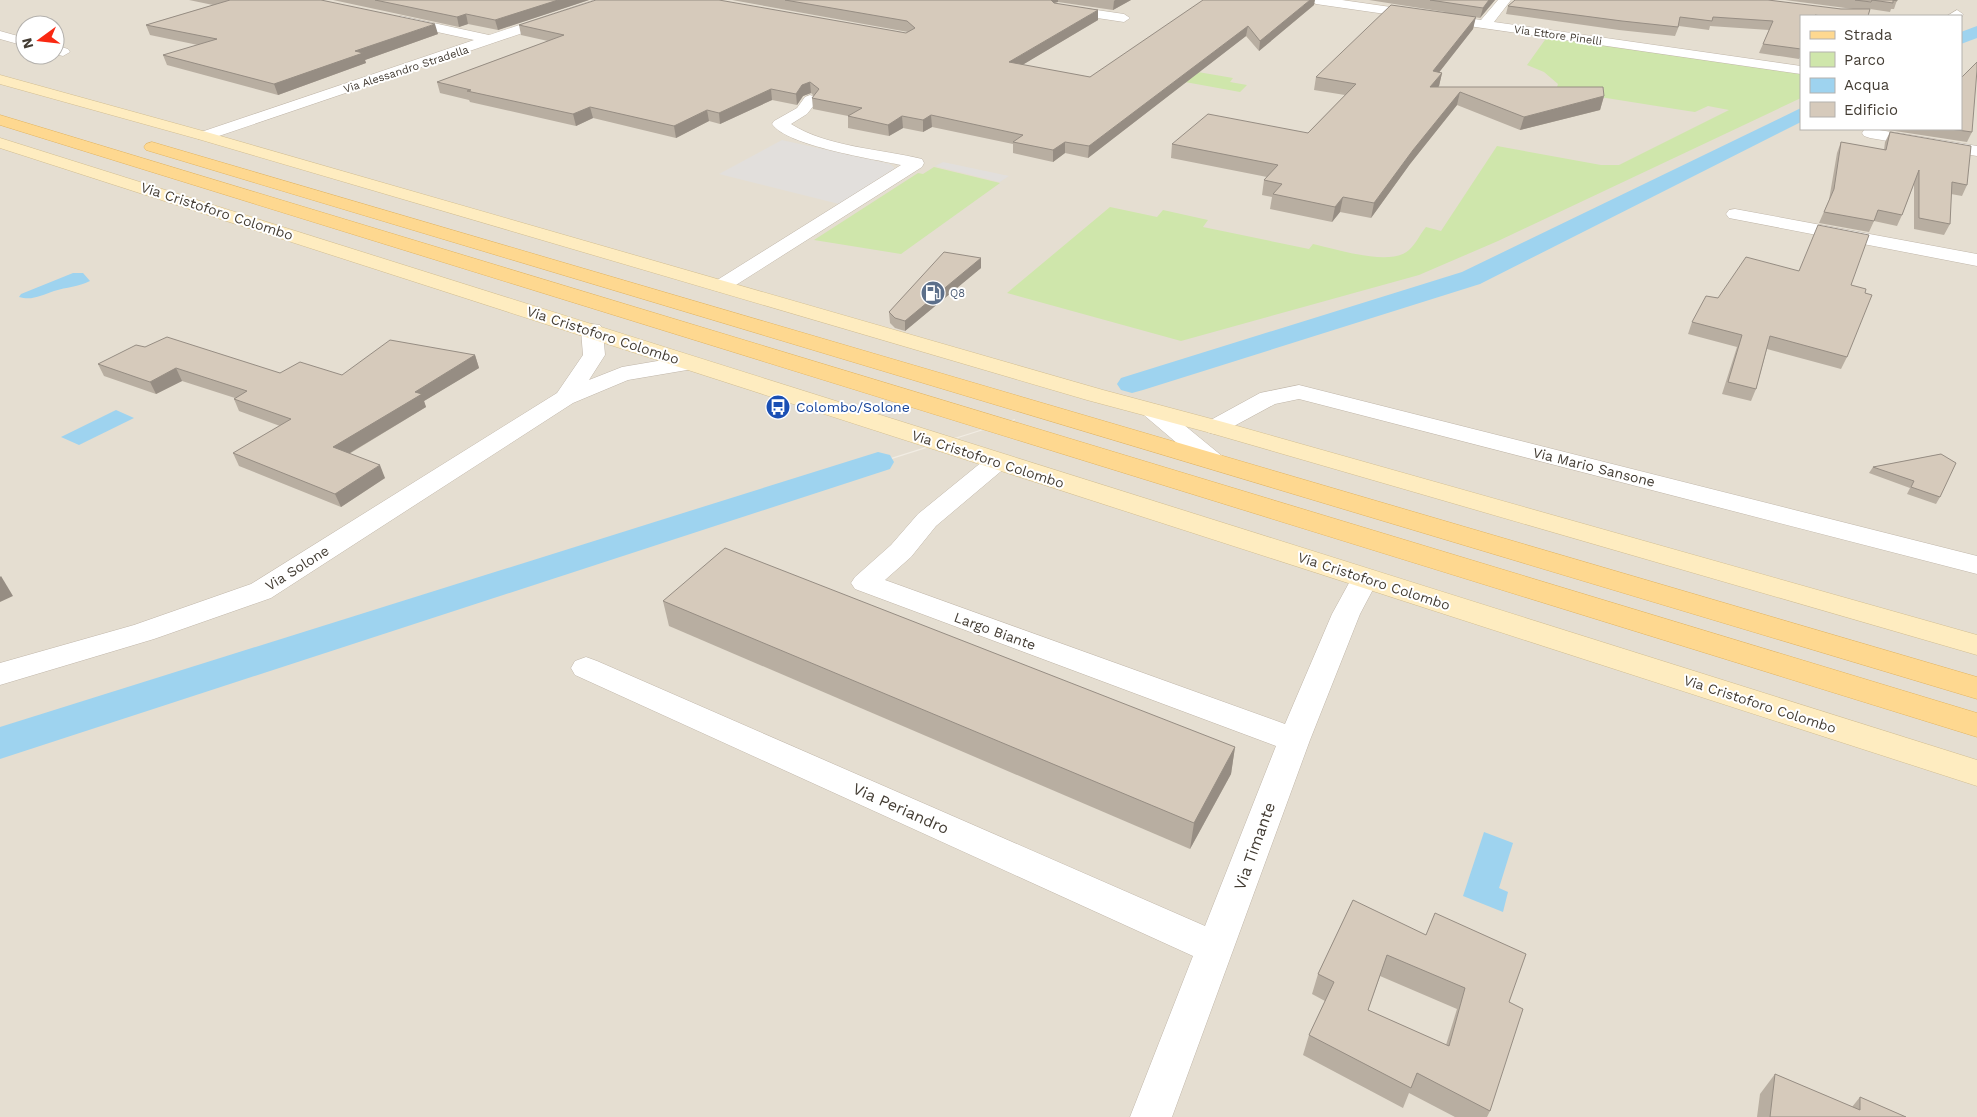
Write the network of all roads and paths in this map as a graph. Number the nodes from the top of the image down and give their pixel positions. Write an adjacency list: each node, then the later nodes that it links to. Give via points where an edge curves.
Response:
1 (607, 0): 10 (street, Via Alessandro Stradella)
2 (1316, 0): 7 (street, Via Ettore Pinelli)
3 (1505, 0): 7 (street)
4 (1058, 8): 6 (street)
5 (385, 17): 10 (street)
6 (1124, 18)
7 (1484, 24): 11 (street, Via Ettore Pinelli)
8 (0, 35): 9 (street)
9 (15, 39)
10 (492, 40): 18 (street, Via Alessandro Stradella)
11 (1800, 70)
12 (0, 79): 18 (street)
13 (810, 100): 24 (street, via 802,111 780,124 788,131 815,140 916,163)
14 (0, 101): 17 (main road)
15 (0, 120): 38 (main road, Via Cristoforo Colombo)
16 (1870, 133): 21 (street)
17 (115, 135)
18 (204, 136): 24 (street)
19 (134, 141): 31 (main road)
20 (0, 143): 25 (street, Via Cristoforo Colombo)
21 (1977, 151)
22 (1735, 214): 23 (street)
23 (1977, 260)
24 (721, 286): 28 (street)
25 (592, 330): 26 (street, Via Cristoforo Colombo); 27 (street, via 594,354)
26 (687, 363): 27 (street, via 622,374); 30 (street, Via Cristoforo Colombo)
27 (565, 398): 36 (street, Via Solone, via 261,591 144,632)
28 (1153, 412): 29 (street); 31 (street)
29 (1216, 427): 32 (street, Via Mario Sansone, via 1268,398 1299,392); 34 (street)
30 (997, 462): 33 (street, Via Cristoforo Colombo); 39 (street, Largo Biante, via 927,520 901,551 865,583)
31 (1214, 462): 37 (main road)
32 (1977, 566)
33 (1365, 578): 39 (street, Via Timante, via 1346,614); 40 (street, Via Cristoforo Colombo)
34 (1977, 644)
35 (586, 668): 41 (street, Via Periandro)
36 (0, 674)
37 (1977, 688)
38 (1977, 726)
39 (1294, 740): 41 (street, Via Timante)
40 (1977, 773)
41 (1216, 949): 42 (street, Via Timante)
42 (1151, 1117)

